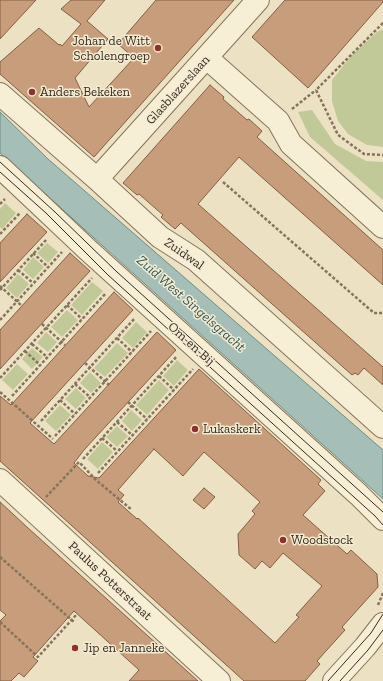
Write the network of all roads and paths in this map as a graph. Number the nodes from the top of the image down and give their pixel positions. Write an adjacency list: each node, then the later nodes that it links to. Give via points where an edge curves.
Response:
1 (258, 0): 3 (street, Glasblazerslaan)
2 (383, 23): 4 (path)
3 (206, 58): 6 (street); 9 (street, Glasblazerslaan)
4 (316, 90): 6 (path); 7 (path, via 338,135 364,154)
5 (0, 94): 9 (street, Zuidwal)
6 (278, 121): 14 (street, via 291,144)
7 (383, 155)
8 (0, 167): 74 (street, Om-en-Bij)
9 (97, 179): 61 (street, Zuidwal, via 160,237 196,260)
10 (223, 182): 28 (path, via 374,314)
11 (9, 202): 12 (path, via 5,198)
12 (0, 204)
13 (16, 209): 15 (path, via 20,212)
14 (383, 227)
15 (0, 233)
16 (51, 242): 18 (path, via 47,238)
17 (58, 248): 19 (path, via 62,252)
18 (33, 254): 19 (path); 20 (path)
19 (48, 267): 22 (path)
20 (18, 270): 22 (path); 23 (path)
21 (96, 281): 26 (path, via 92,278)
22 (33, 283): 25 (path)
23 (1, 288): 25 (path)
24 (103, 288): 30 (path, via 107,291)
25 (17, 302): 27 (path); 29 (path)
26 (67, 305): 30 (path); 33 (path)
27 (22, 306)
28 (383, 313)
29 (1, 318)
30 (82, 319): 36 (path)
31 (139, 321): 35 (path, via 136,318)
32 (42, 324): 33 (path)
33 (46, 328): 36 (path); 37 (path)
34 (147, 328): 40 (path, via 151,331)
35 (117, 338): 40 (path); 46 (path)
36 (61, 342): 38 (path); 41 (path)
37 (32, 344): 39 (path); 41 (path)
38 (65, 345)
39 (25, 351): 44 (path); 48 (path)
40 (132, 352): 49 (path)
41 (47, 357): 44 (path)
42 (181, 358): 47 (path, via 178,355)
43 (85, 363): 46 (path)
44 (40, 365): 54 (path)
45 (189, 366): 52 (path, via 193,369)
46 (90, 368): 49 (path); 50 (path)
47 (159, 376): 52 (path); 58 (path)
48 (0, 378)
49 (105, 381): 51 (path); 55 (path)
50 (75, 384): 55 (path); 56 (path)
51 (109, 385)
52 (174, 390): 60 (path)
53 (0, 392): 67 (path)
54 (12, 396)
55 (90, 398): 59 (path)
56 (60, 400): 59 (path); 62 (path)
57 (128, 402): 58 (path)
58 (132, 406): 60 (path); 63 (path)
59 (75, 414): 65 (path)
60 (147, 419): 64 (path)
61 (376, 420)
62 (41, 421)
63 (117, 422): 64 (path); 66 (path)
64 (132, 435): 68 (path)
65 (55, 436)
66 (102, 438): 68 (path); 69 (path)
67 (53, 439)
68 (118, 452): 70 (path)
69 (83, 459)
70 (98, 473)
71 (0, 480): 72 (street, Paulus Potterstraat)
72 (33, 510): 73 (path, via 79,462); 80 (street, Paulus Potterstraat)
73 (132, 510)
74 (383, 519)
75 (0, 557): 77 (path)
76 (77, 614): 77 (path)
77 (72, 621): 78 (path, via 38,657)
78 (0, 622)
79 (380, 634): 81 (street)
80 (219, 681)
81 (334, 681)

